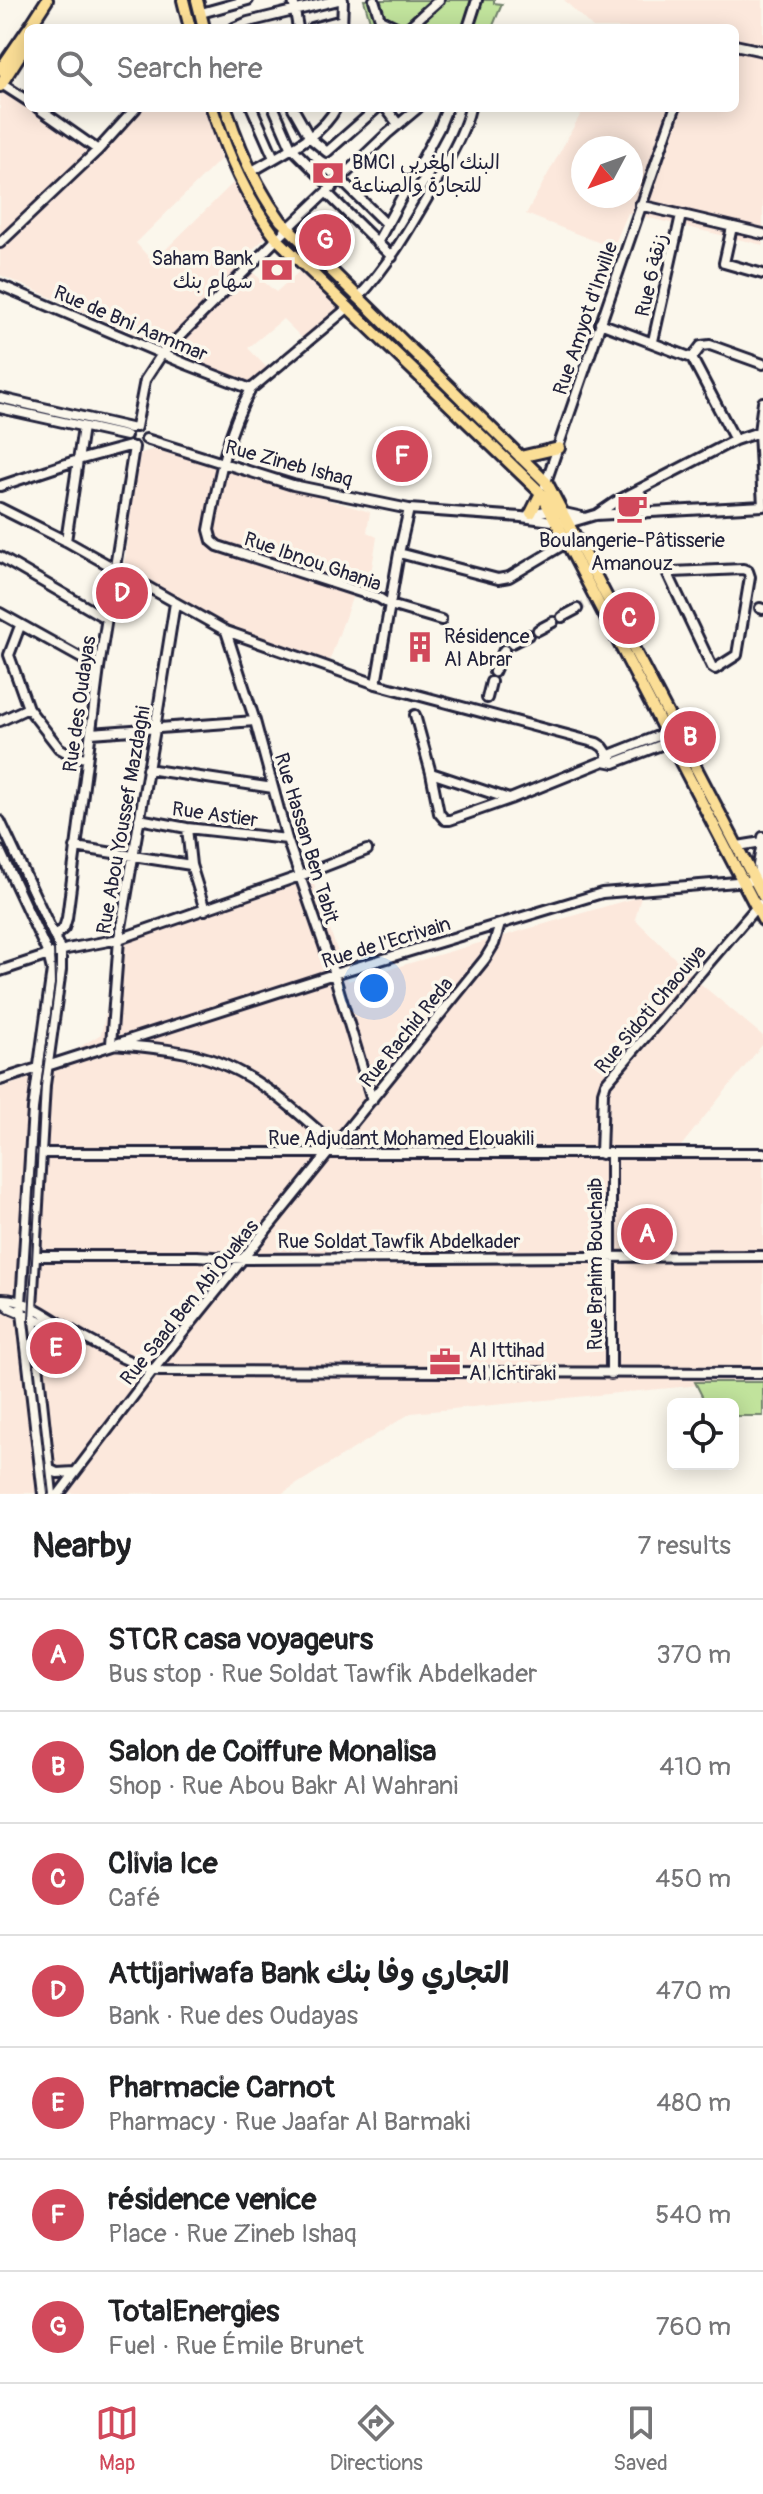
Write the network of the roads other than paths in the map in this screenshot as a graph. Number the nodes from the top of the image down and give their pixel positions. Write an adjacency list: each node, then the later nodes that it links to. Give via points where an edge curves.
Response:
1 (50, 0): 13 (main road)
2 (183, 0): 14 (main road)
3 (197, 0): 12 (main road)
4 (248, 0): 10 (street)
5 (293, 0): 11 (street)
6 (340, 0): 11 (street); 18 (street)
7 (374, 0): 19 (street, via 380,19)
8 (439, 0): 20 (street)
9 (477, 0): 21 (street)
10 (226, 3): 12 (street)
11 (295, 10): 16 (street); 17 (street)
12 (201, 13): 15 (main road)
13 (36, 24)
14 (189, 24)
15 (203, 24)
16 (252, 24)
17 (297, 24)
18 (342, 24)
19 (390, 24)
20 (412, 24)
21 (469, 24)
22 (24, 39): 26 (main road)
23 (24, 45): 26 (main road)
24 (739, 46): 25 (street)
25 (763, 51)
26 (7, 60): 27 (main road); 28 (main road)
27 (0, 70)
28 (0, 84): 29 (street)
29 (24, 99)
30 (44, 112): 47 (street)
31 (132, 112): 47 (street)
32 (213, 112): 60 (main road, via 258,214)
33 (228, 112): 49 (main road)
34 (254, 112): 48 (street)
35 (276, 112): 46 (street)
36 (295, 112): 45 (street)
37 (333, 112): 45 (street)
38 (373, 112): 45 (street, via 329,151)
39 (389, 112): 44 (street)
40 (413, 112): 44 (street)
41 (445, 112): 56 (street)
42 (468, 112): 63 (street, via 455,148)
43 (674, 112): 52 (street, Rue Amyot d'Inville)
44 (398, 124): 50 (street)
45 (310, 138): 46 (street)
46 (291, 147): 48 (street); 51 (street)
47 (98, 150): 61 (street)
48 (274, 158): 49 (street)
49 (251, 172): 58 (main road)
50 (340, 179): 51 (street); 56 (street)
51 (329, 190): 58 (street); 62 (street)
52 (643, 197)
53 (643, 206): 55 (street)
54 (639, 208): 68 (street, Rue Amyot d'Inville)
55 (681, 215): 57 (street); 69 (street, Rue 6 زنقة)
56 (387, 225): 62 (street)
57 (732, 227): 59 (street); 64 (street, via 724,263)
58 (288, 229): 60 (street); 66 (main road)
59 (763, 234)
60 (277, 239): 67 (main road); 70 (street)
61 (0, 243)
62 (377, 243): 63 (street)
63 (392, 257): 66 (street)
64 (763, 274)
65 (0, 285): 70 (street, Rue de Bni Aammar)
66 (358, 298): 84 (main road)
67 (349, 307): 73 (street); 88 (main road)
68 (600, 323): 69 (street); 83 (street, Rue Amyot d'Inville)
69 (653, 341): 71 (street)
70 (162, 354): 73 (street, Rue de Bni Aammar); 78 (street, via 145,380)
71 (692, 358): 72 (street, via 701,346 710,345); 81 (street)
72 (763, 364)
73 (251, 389): 86 (street, Rue Ibnou Ghania)
74 (0, 398): 78 (street)
75 (763, 402): 79 (street)
76 (0, 408): 77 (street)
77 (83, 427): 78 (street); 85 (street)
78 (131, 430): 80 (street, via 142,429); 82 (street)
79 (759, 432): 81 (street); 90 (street)
80 (146, 439): 82 (street, via 143,445); 86 (street, Rue Zineb Ishaq)
81 (735, 440): 89 (street)
82 (132, 446): 85 (street); 103 (street, Rue des Oudayas)
83 (559, 448): 84 (main road); 88 (street, Rue Amyot d'Inville)
84 (520, 457): 88 (main road)
85 (78, 460): 87 (street); 99 (street)
86 (222, 461): 92 (street, Rue Zineb Ishaq, via 315,490); 105 (street, Rue Ibnou Ghania, via 209,530 214,543)
87 (0, 485)
88 (544, 488): 93 (main road); 95 (main road)
89 (640, 489): 94 (street); 96 (street)
90 (763, 506): 94 (street)
91 (0, 508): 99 (street)
92 (409, 509): 95 (street, Rue Zineb Ishaq); 101 (street)
93 (557, 510): 95 (street, Rue Zineb Ishaq); 97 (street); 98 (main road)
94 (645, 513): 96 (street)
95 (526, 515): 98 (street, Rue Zineb Ishaq)
96 (595, 515): 97 (street)
97 (585, 518): 98 (street)
98 (563, 523): 100 (main road); 128 (main road)
99 (66, 541): 103 (street)
100 (566, 543): 101 (street, via 498,579); 128 (main road, via 592,601)
101 (399, 553): 105 (street)
102 (0, 557): 110 (street)
103 (116, 569): 104 (street); 110 (street, Rue des Oudayas)
104 (175, 603): 115 (street); 126 (street, Rue Abou Youssef Mazdaghi)
105 (390, 605): 111 (street, Rue Ibnou Ghania); 120 (street)
106 (747, 606): 106 (street, via 737,655 714,669 668,574 746,569)
107 (577, 609): 109 (street)
108 (0, 613): 113 (street)
109 (562, 617)
110 (107, 619): 119 (street, Rue des Oudayas)
111 (441, 620)
112 (553, 622): 114 (street)
113 (20, 626): 119 (street); 122 (street, via 9,655)
114 (538, 630)
115 (226, 631): 120 (street); 125 (street, Rue Hassan Ben Tabit)
116 (528, 635): 117 (street)
117 (512, 643)
118 (504, 650): 121 (street)
119 (99, 668): 127 (street, Rue des Oudayas)
120 (376, 684): 130 (street, via 575,735 597,743)
121 (487, 698)
122 (28, 708): 124 (street); 129 (street, via 59,748)
123 (415, 715): 132 (street)
124 (0, 721)
125 (255, 721): 126 (street); 133 (street, Rue Hassan Ben Tabit)
126 (155, 729): 127 (street); 131 (street, Rue Abou Youssef Mazdaghi)
127 (91, 733): 129 (street, Rue des Oudayas)
128 (673, 735): 130 (street); 130 (street, via 614,763); 140 (main road); 148 (main road)
129 (87, 758): 141 (street, Rue des Oudayas)
130 (606, 758): 134 (street)
131 (147, 769): 133 (street); 135 (street, Rue Abou Youssef Mazdaghi)
132 (431, 773): 134 (street); 134 (street, via 445,820)
133 (273, 788): 138 (street, Rue Hassan Ben Tabit)
134 (510, 799)
135 (139, 819): 137 (street, Rue Astier); 144 (street, Rue Abou Youssef Mazdaghi)
136 (0, 821): 153 (street)
137 (187, 828): 138 (street, Rue Astier); 145 (street)
138 (287, 839): 146 (street, Rue Hassan Ben Tabit)
139 (763, 840): 140 (street); 147 (street)
140 (738, 846): 147 (main road)
141 (75, 847): 144 (street); 153 (street, Rue des Oudayas, via 67,918 64,928)
142 (367, 850): 146 (street)
143 (0, 851): 156 (street)
144 (132, 857): 145 (street); 154 (street, Rue Abou Youssef Mazdaghi)
145 (191, 865): 150 (street)
146 (300, 876): 150 (street); 158 (street, Rue Hassan Ben Tabit)
147 (760, 881): 148 (street, Rue de l'Ecrivain); 149 (main road)
148 (742, 882): 149 (main road); 152 (street, Rue de l'Ecrivain, via 612,891)
149 (761, 901): 151 (main road); 166 (street, Rue Sidoti Chaouiya, via 606,1083)
150 (205, 910): 154 (street)
151 (763, 920)
152 (500, 924): 158 (street, Rue de l'Ecrivain); 162 (street, Rue Rachid Reda, via 485,959)
153 (52, 933): 155 (street)
154 (119, 939): 155 (street); 159 (street, Rue Abou Youssef Mazdaghi)
155 (61, 951): 156 (street); 160 (street)
156 (48, 954): 157 (street); 160 (street, via 52,970)
157 (0, 971)
158 (334, 974): 159 (street, Rue de l'Ecrivain); 162 (street, Rue Hassan Ben Tabit)
159 (111, 1044): 160 (street, Rue de l'Ecrivain); 163 (street, via 194,1054 225,1066 284,1101)
160 (42, 1067): 161 (street, Rue de l'Ecrivain); 164 (street); 172 (street, via 33,1109)
161 (0, 1080)
162 (372, 1100): 163 (street, Rue Rachid Reda)
163 (332, 1150): 164 (street, Rue Adjudant Mohamed Elouakili); 166 (street, Rue Adjudant Mohamed Elouakili); 170 (street, Rue Saad Ben Abi Ouakas)
164 (40, 1153): 167 (street)
165 (763, 1153): 166 (street, Rue Adjudant Mohamed Elouakili)
166 (606, 1154): 168 (street, Rue Brahim Bouchaib)
167 (35, 1256): 170 (street, Rue Soldat Tawfik Abdelkader); 173 (street)
168 (612, 1256): 169 (street, Rue Soldat Tawfik Abdelkader); 170 (street, Rue Soldat Tawfik Abdelkader); 176 (street, Rue Brahim Bouchaib)
169 (763, 1256)
170 (244, 1259): 174 (street, Rue Saad Ben Abi Ouakas)
171 (0, 1299): 172 (street)
172 (22, 1308): 173 (street); 179 (street)
173 (32, 1312): 174 (street); 177 (street)
174 (153, 1370): 176 (street); 178 (street, Rue Saad Ben Abi Ouakas)
175 (763, 1373): 176 (street)
176 (611, 1374)
177 (49, 1469): 178 (street); 180 (street)
178 (75, 1472): 181 (street, Rue Saad Ben Abi Ouakas)
179 (43, 1494)
180 (52, 1494)
181 (59, 1494)

